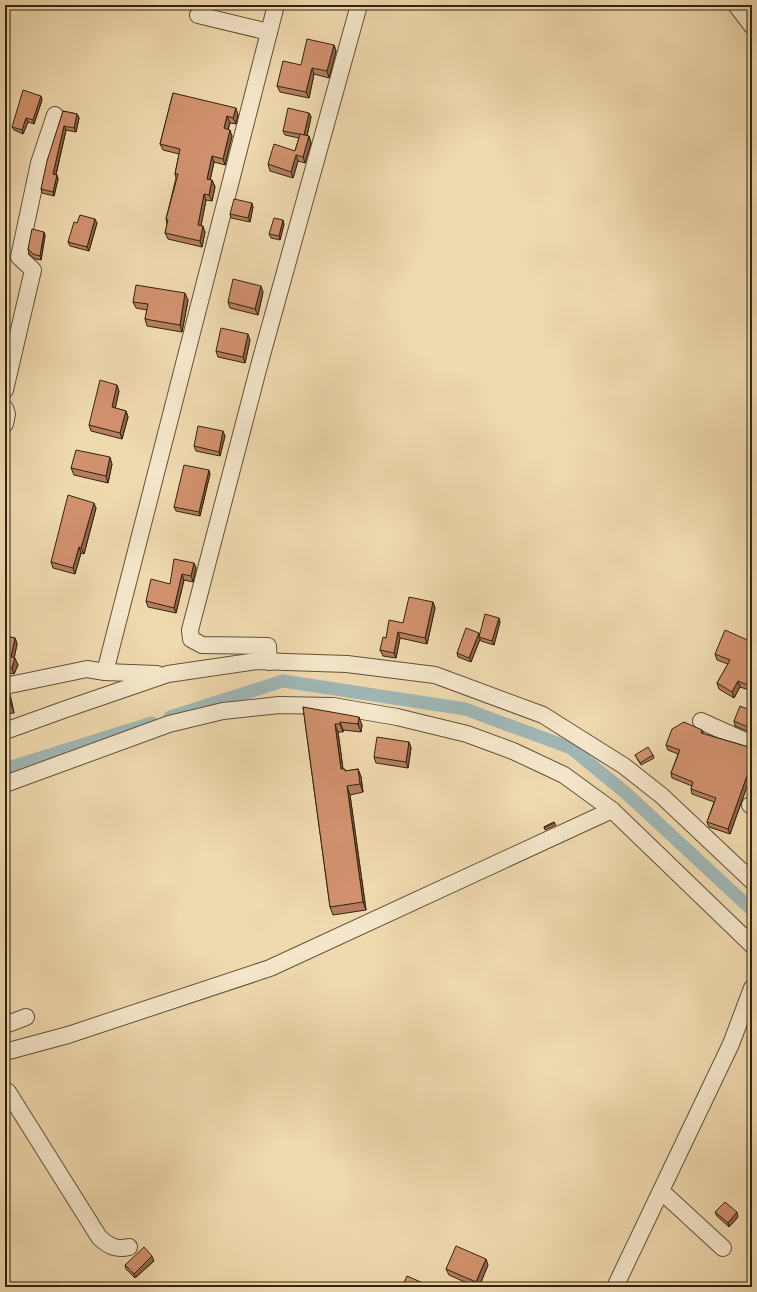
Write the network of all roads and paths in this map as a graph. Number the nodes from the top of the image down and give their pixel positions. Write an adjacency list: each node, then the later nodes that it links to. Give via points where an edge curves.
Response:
1 (276, 5): 6 (street)
2 (360, 5): 11 (street, via 260,362 190,630 191,639 202,645 268,646)
3 (736, 5): 5 (street)
4 (198, 15): 6 (street)
5 (752, 26)
6 (269, 32): 12 (street)
7 (55, 115): 8 (street, via 39,163 19,257 33,270)
8 (5, 390)
9 (5, 408): 10 (street)
10 (5, 424)
11 (269, 662): 13 (street); 20 (street, via 347,664 435,675 542,716 624,766 662,796)
12 (104, 672): 13 (street); 14 (street, via 87,669)
13 (168, 674): 16 (street)
14 (5, 686)
15 (701, 721): 17 (street)
16 (5, 731)
17 (752, 744)
18 (5, 784): 19 (street, via 169,724 222,711 279,704 333,706 397,717 467,734 513,751 564,775)
19 (612, 810): 21 (street); 25 (street, via 270,968 68,1035)
20 (752, 881)
21 (752, 944)
22 (752, 988): 27 (street, via 730,1044)
23 (26, 1017): 24 (street)
24 (5, 1024)
25 (5, 1052)
26 (5, 1090): 28 (street, via 99,1237 106,1244 120,1249)
27 (661, 1191): 29 (street); 30 (street)
28 (129, 1247)
29 (723, 1248)
30 (615, 1287)

